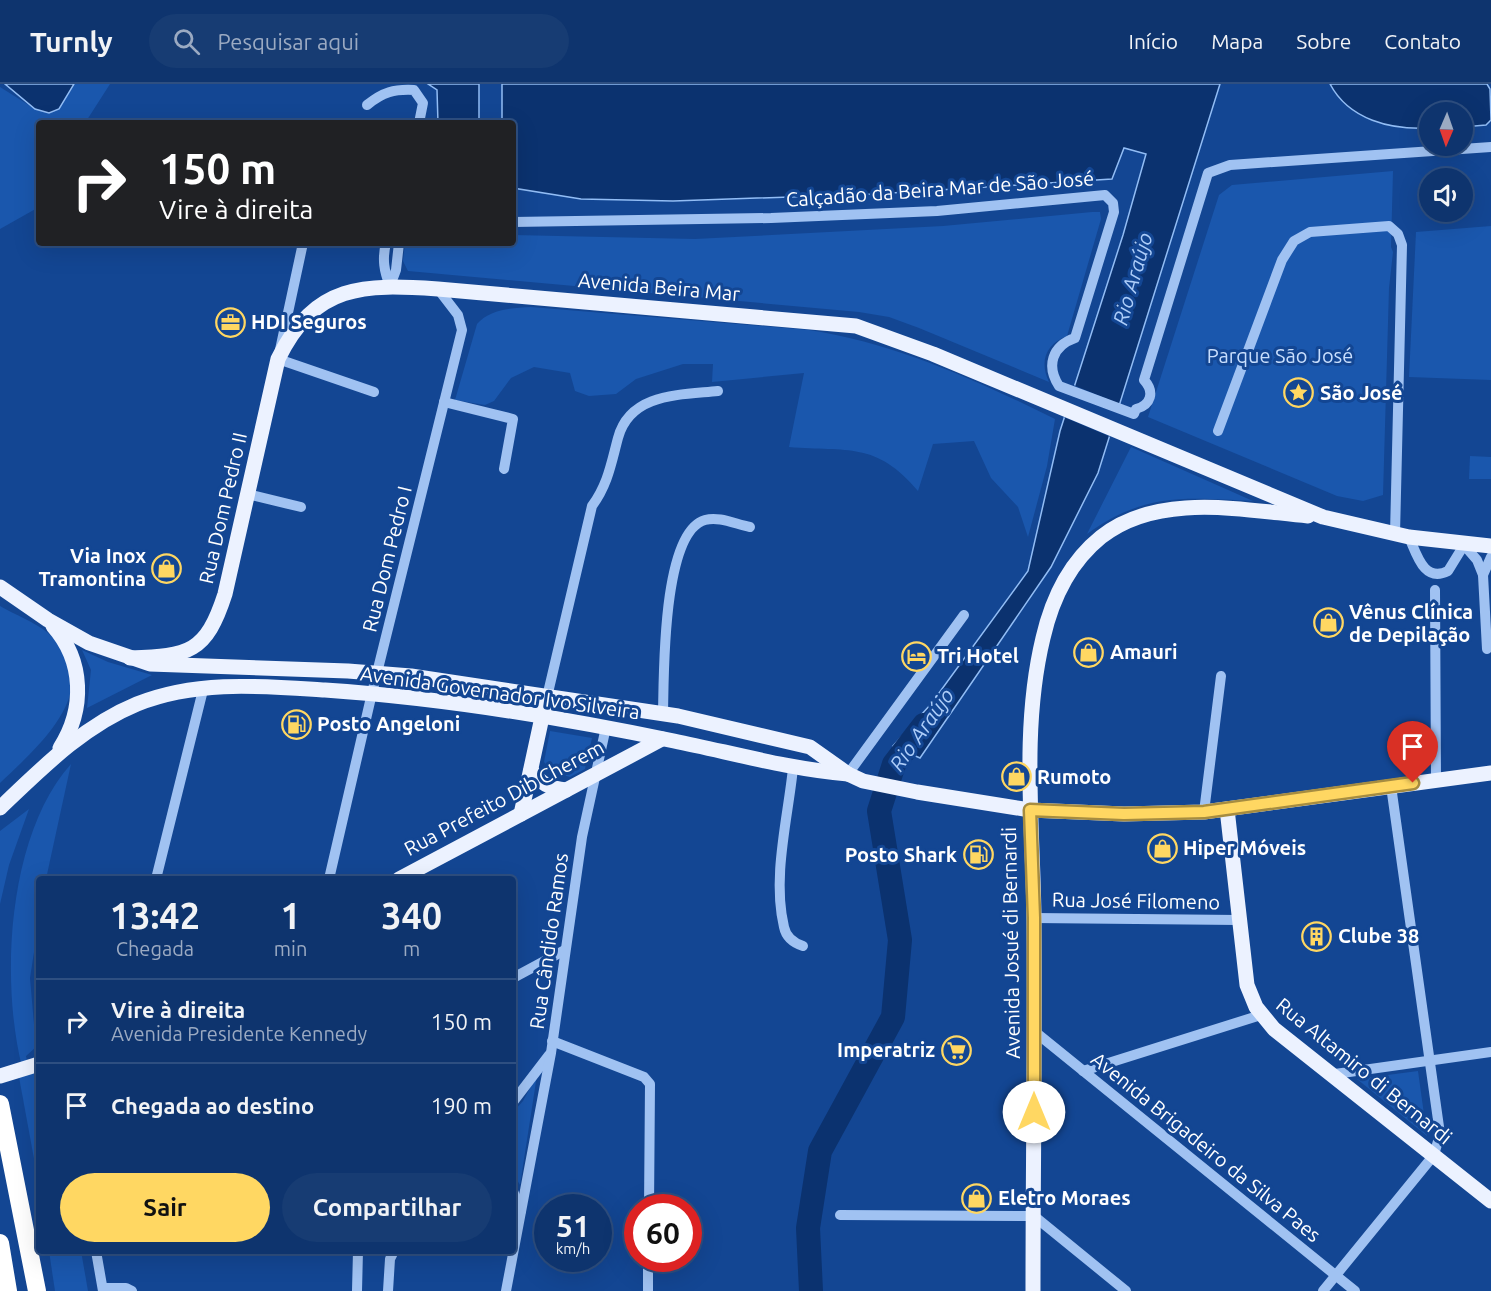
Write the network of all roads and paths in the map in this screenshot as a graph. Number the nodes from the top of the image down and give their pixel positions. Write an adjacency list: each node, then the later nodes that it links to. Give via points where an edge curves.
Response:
1 (367, 105): 2 (street, via 394,89 414,90 423,103)
2 (420, 120)
3 (1491, 147): 4 (street, Calçadão da Beira Mar de São José, via 1230,165 1208,173 1144,380 1151,397 1134,414 1059,386 1052,375 1053,356 1066,341 1076,338 1114,212 1113,203 1105,195 926,211)
4 (516, 222)
5 (302, 246): 10 (street, Rua Dom Pedro II)
6 (385, 246): 8 (street, via 383,255)
7 (399, 246): 8 (street)
8 (390, 286): 9 (main road, Avenida Beira Mar); 11 (main road, Avenida Beira Mar, via 369,287 331,299)
9 (438, 289): 15 (street, Rua Dom Pedro I, via 458,315 462,330); 20 (main road, Avenida Beira Mar, via 856,326 933,354)
10 (290, 306): 11 (street); 12 (street, Rua Dom Pedro II)
11 (299, 324): 12 (main road, Avenida Beira Mar)
12 (278, 359): 13 (street); 18 (main road, Rua Dom Pedro II)
13 (374, 392)
14 (718, 392): 37 (street, via 662,396 644,404 626,420 618,437 612,469 592,506)
15 (444, 402): 17 (street, via 513,419); 33 (street, Rua Dom Pedro I)
16 (1218, 431): 22 (street, via 1282,260 1294,241 1310,232 1389,226 1402,245)
17 (504, 469)
18 (248, 494): 19 (street); 32 (main road, Rua Dom Pedro II, via 225,594 211,630 192,648 173,656)
19 (301, 507)
20 (1323, 517): 22 (main road); 53 (main road, Avenida Josué di Bernardi, via 1175,508 1120,525 1085,552 1059,590 1043,637 1033,702)
21 (750, 527): 38 (street, via 716,518 702,520 689,532 668,598)
22 (1402, 536): 23 (main road); 23 (street, via 1424,570 1435,575 1444,574 1453,566)
23 (1464, 544): 24 (main road); 26 (street)
24 (1491, 546)
25 (1491, 557): 26 (street)
26 (1483, 575): 31 (street)
27 (0, 587): 30 (main road, Avenida Governador Ivo Silveira)
28 (1435, 590): 48 (street)
29 (964, 615): 47 (street)
30 (48, 620): 32 (main road, Avenida Governador Ivo Silveira, via 89,643); 42 (main road, via 70,652 79,690 71,729)
31 (1487, 649)
32 (130, 658): 33 (main road, Avenida Governador Ivo Silveira, via 168,666)
33 (378, 674): 36 (street, Rua Dom Pedro I); 37 (main road, Avenida Governador Ivo Silveira)
34 (1221, 676): 54 (street)
35 (204, 686): 36 (main road, Avenida Governador Ivo Silveira); 42 (main road, Avenida Governador Ivo Silveira, via 170,693 116,715 76,739); 56 (street)
36 (372, 693): 39 (main road, Avenida Governador Ivo Silveira); 57 (street, Rua Dom Pedro I)
37 (547, 697): 38 (main road, Avenida Governador Ivo Silveira); 39 (main road)
38 (663, 713): 47 (main road, Avenida Governador Ivo Silveira, via 810,747)
39 (543, 716): 40 (main road, Avenida Governador Ivo Silveira); 44 (main road)
40 (606, 728): 41 (main road, Avenida Governador Ivo Silveira); 46 (street, Rua Cândido Ramos)
41 (662, 739): 43 (main road, Avenida Governador Ivo Silveira); 46 (main road, Rua Prefeito Dib Cherem)
42 (50, 762): 51 (main road, Avenida Governador Ivo Silveira)
43 (793, 768): 47 (main road, Avenida Governador Ivo Silveira); 61 (street, via 781,845 781,887 784,929 793,942)
44 (531, 770): 50 (main road, via 539,781); 55 (main road)
45 (1491, 772): 48 (main road, Avenida Governador Ivo Silveira)
46 (594, 774): 50 (main road, Rua Prefeito Dib Cherem); 62 (street, Rua Cândido Ramos)
47 (848, 774): 53 (main road, Avenida Governador Ivo Silveira, via 916,792)
48 (1436, 780): 49 (main road, Avenida Governador Ivo Silveira)
49 (1391, 786): 52 (main road, Avenida Governador Ivo Silveira); 69 (street)
50 (566, 790): 55 (main road, Rua Prefeito Dib Cherem)
51 (0, 808)
52 (1227, 809): 54 (main road, Avenida Governador Ivo Silveira); 60 (main road, Rua Altamiro di Bernardi)
53 (1030, 810): 54 (main road, Avenida Governador Ivo Silveira); 59 (main road, Avenida Josué di Bernardi)
54 (1204, 812)
55 (521, 814): 58 (main road, Rua Prefeito Dib Cherem)
56 (157, 876)
57 (330, 876)
58 (405, 876)
59 (1034, 918): 60 (street, Rua José Filomeno); 65 (main road, Avenida Josué di Bernardi)
60 (1238, 920): 64 (main road, Rua Altamiro di Bernardi, via 1247,986)
61 (803, 946)
62 (566, 950): 63 (street); 66 (street, Rua Cândido Ramos)
63 (516, 976)
64 (1261, 1015): 71 (street); 72 (main road, Rua Altamiro di Bernardi)
65 (1034, 1031): 71 (street, Avenida Brigadeiro da Silva Paes); 82 (main road, Avenida Josué di Bernardi)
66 (552, 1041): 68 (street, Rua Cândido Ramos); 77 (street, via 644,1077 651,1084)
67 (1491, 1052): 69 (street)
68 (551, 1053): 74 (street, Rua Cândido Ramos); 80 (street)
69 (1431, 1061): 72 (street); 76 (street, via 1440,1134)
70 (36, 1065): 73 (main road)
71 (1083, 1071): 90 (street, Avenida Brigadeiro da Silva Paes)
72 (1335, 1074): 76 (main road, Rua Altamiro di Bernardi)
73 (0, 1076)
74 (516, 1098)
75 (0, 1104): 93 (highway)
76 (1434, 1155): 79 (main road, Rua Altamiro di Bernardi); 90 (street)
77 (649, 1194)
78 (516, 1198): 80 (street)
79 (1491, 1202)
80 (522, 1212): 83 (street)
81 (840, 1215): 82 (street)
82 (1034, 1216): 99 (main road, Avenida Josué di Bernardi); 100 (street)
83 (516, 1242)
84 (0, 1243): 92 (highway)
85 (97, 1254): 91 (street)
86 (358, 1254): 95 (street)
87 (392, 1254): 96 (street)
88 (513, 1254): 97 (street)
89 (648, 1272): 98 (street)
90 (1335, 1275): 101 (street); 102 (street, Avenida Brigadeiro da Silva Paes)
91 (103, 1290): 94 (street)
92 (8, 1291)
93 (37, 1291)
94 (132, 1291)
95 (357, 1291)
96 (388, 1291)
97 (506, 1291)
98 (648, 1291)
99 (1033, 1291)
100 (1125, 1291)
101 (1323, 1291)
102 (1355, 1291)

